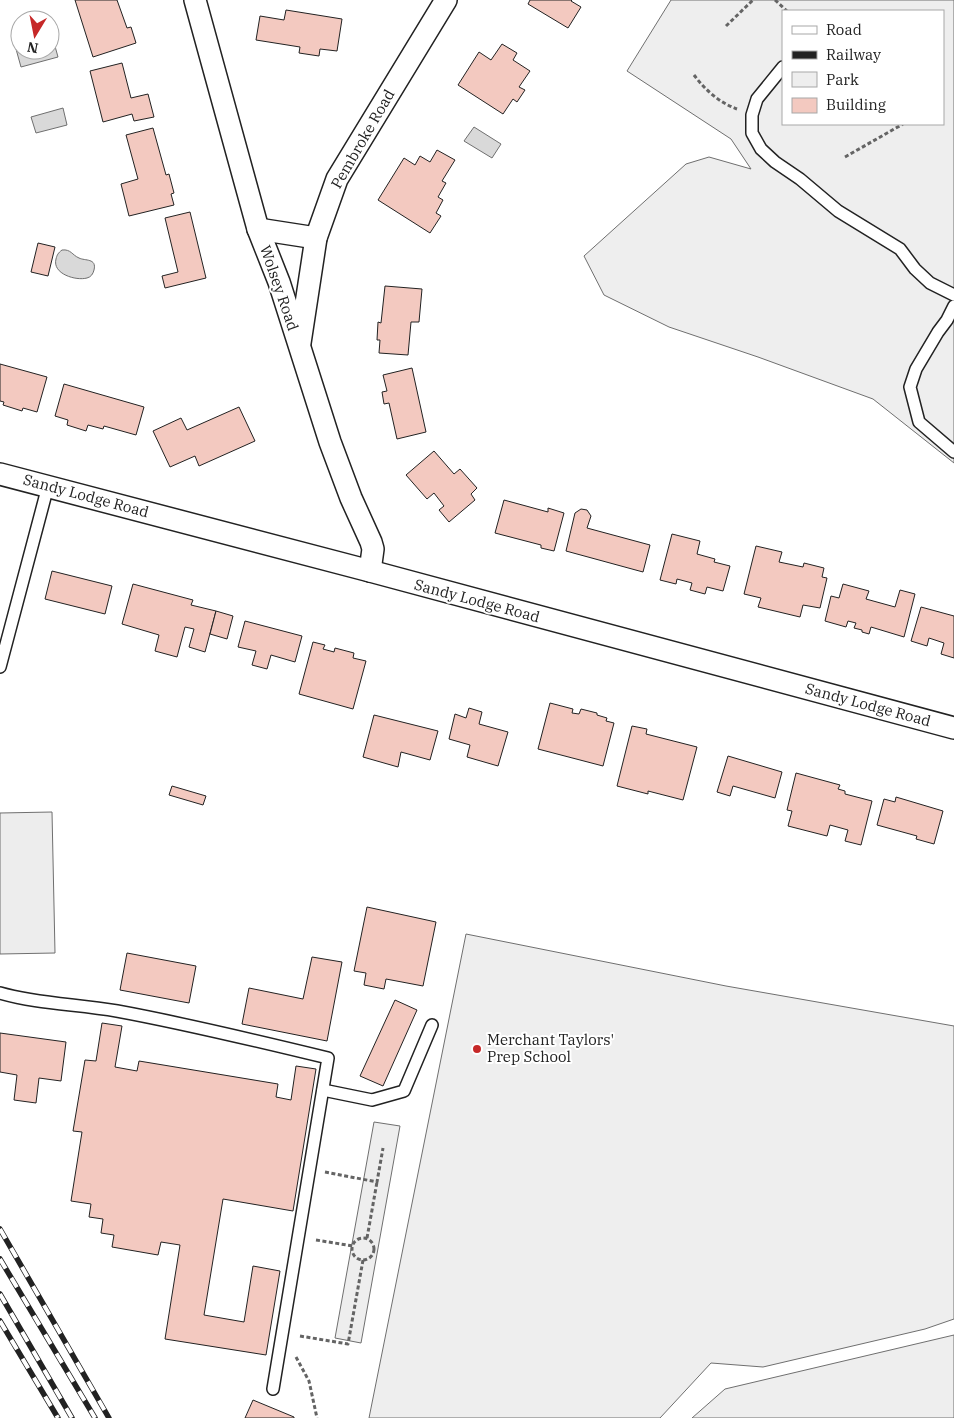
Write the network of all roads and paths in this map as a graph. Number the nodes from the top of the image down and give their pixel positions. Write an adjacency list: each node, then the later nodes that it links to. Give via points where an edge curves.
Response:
1 (195, 0): 12 (street, Wolsey Road)
2 (446, 0): 13 (street, Pembroke Road, via 337,179)
3 (753, 0): 6 (path)
4 (776, 0): 5 (path)
5 (786, 10)
6 (726, 26)
7 (782, 69): 9 (lane, via 757,99)
8 (694, 75): 9 (path, via 712,94)
9 (752, 115): 14 (lane, via 752,133 761,149 775,162 838,211 900,249 930,283)
10 (902, 125): 11 (path)
11 (845, 157)
12 (258, 229): 13 (street); 16 (street, Wolsey Road, via 279,282)
13 (316, 238): 16 (street, Pembroke Road)
14 (954, 295)
15 (954, 306): 17 (lane, via 916,369 910,387 919,422)
16 (299, 348): 20 (street, Wolsey Road, via 330,442 371,542)
17 (954, 452)
18 (0, 474): 19 (street, Sandy Lodge Road)
19 (48, 486): 20 (street, Sandy Lodge Road); 21 (lane)
20 (370, 571): 22 (street, Sandy Lodge Road)
21 (0, 667)
22 (954, 728)
23 (0, 993): 25 (lane, via 21,999 116,1011 328,1058)
24 (432, 1025): 25 (lane, via 404,1091 372,1100)
25 (323, 1090): 27 (lane)
26 (383, 1148): 28 (path)
27 (309, 1169): 28 (path); 29 (lane)
28 (377, 1182): 30 (path)
29 (298, 1237): 31 (path); 33 (lane)
30 (366, 1238): 31 (path, via 356,1240); 32 (path, via 372,1243 374,1252)
31 (353, 1246): 32 (path, via 354,1256)
32 (363, 1260): 33 (path, via 348,1344)
33 (282, 1333): 34 (lane); 35 (path, via 309,1381)
34 (273, 1389)
35 (317, 1418)

